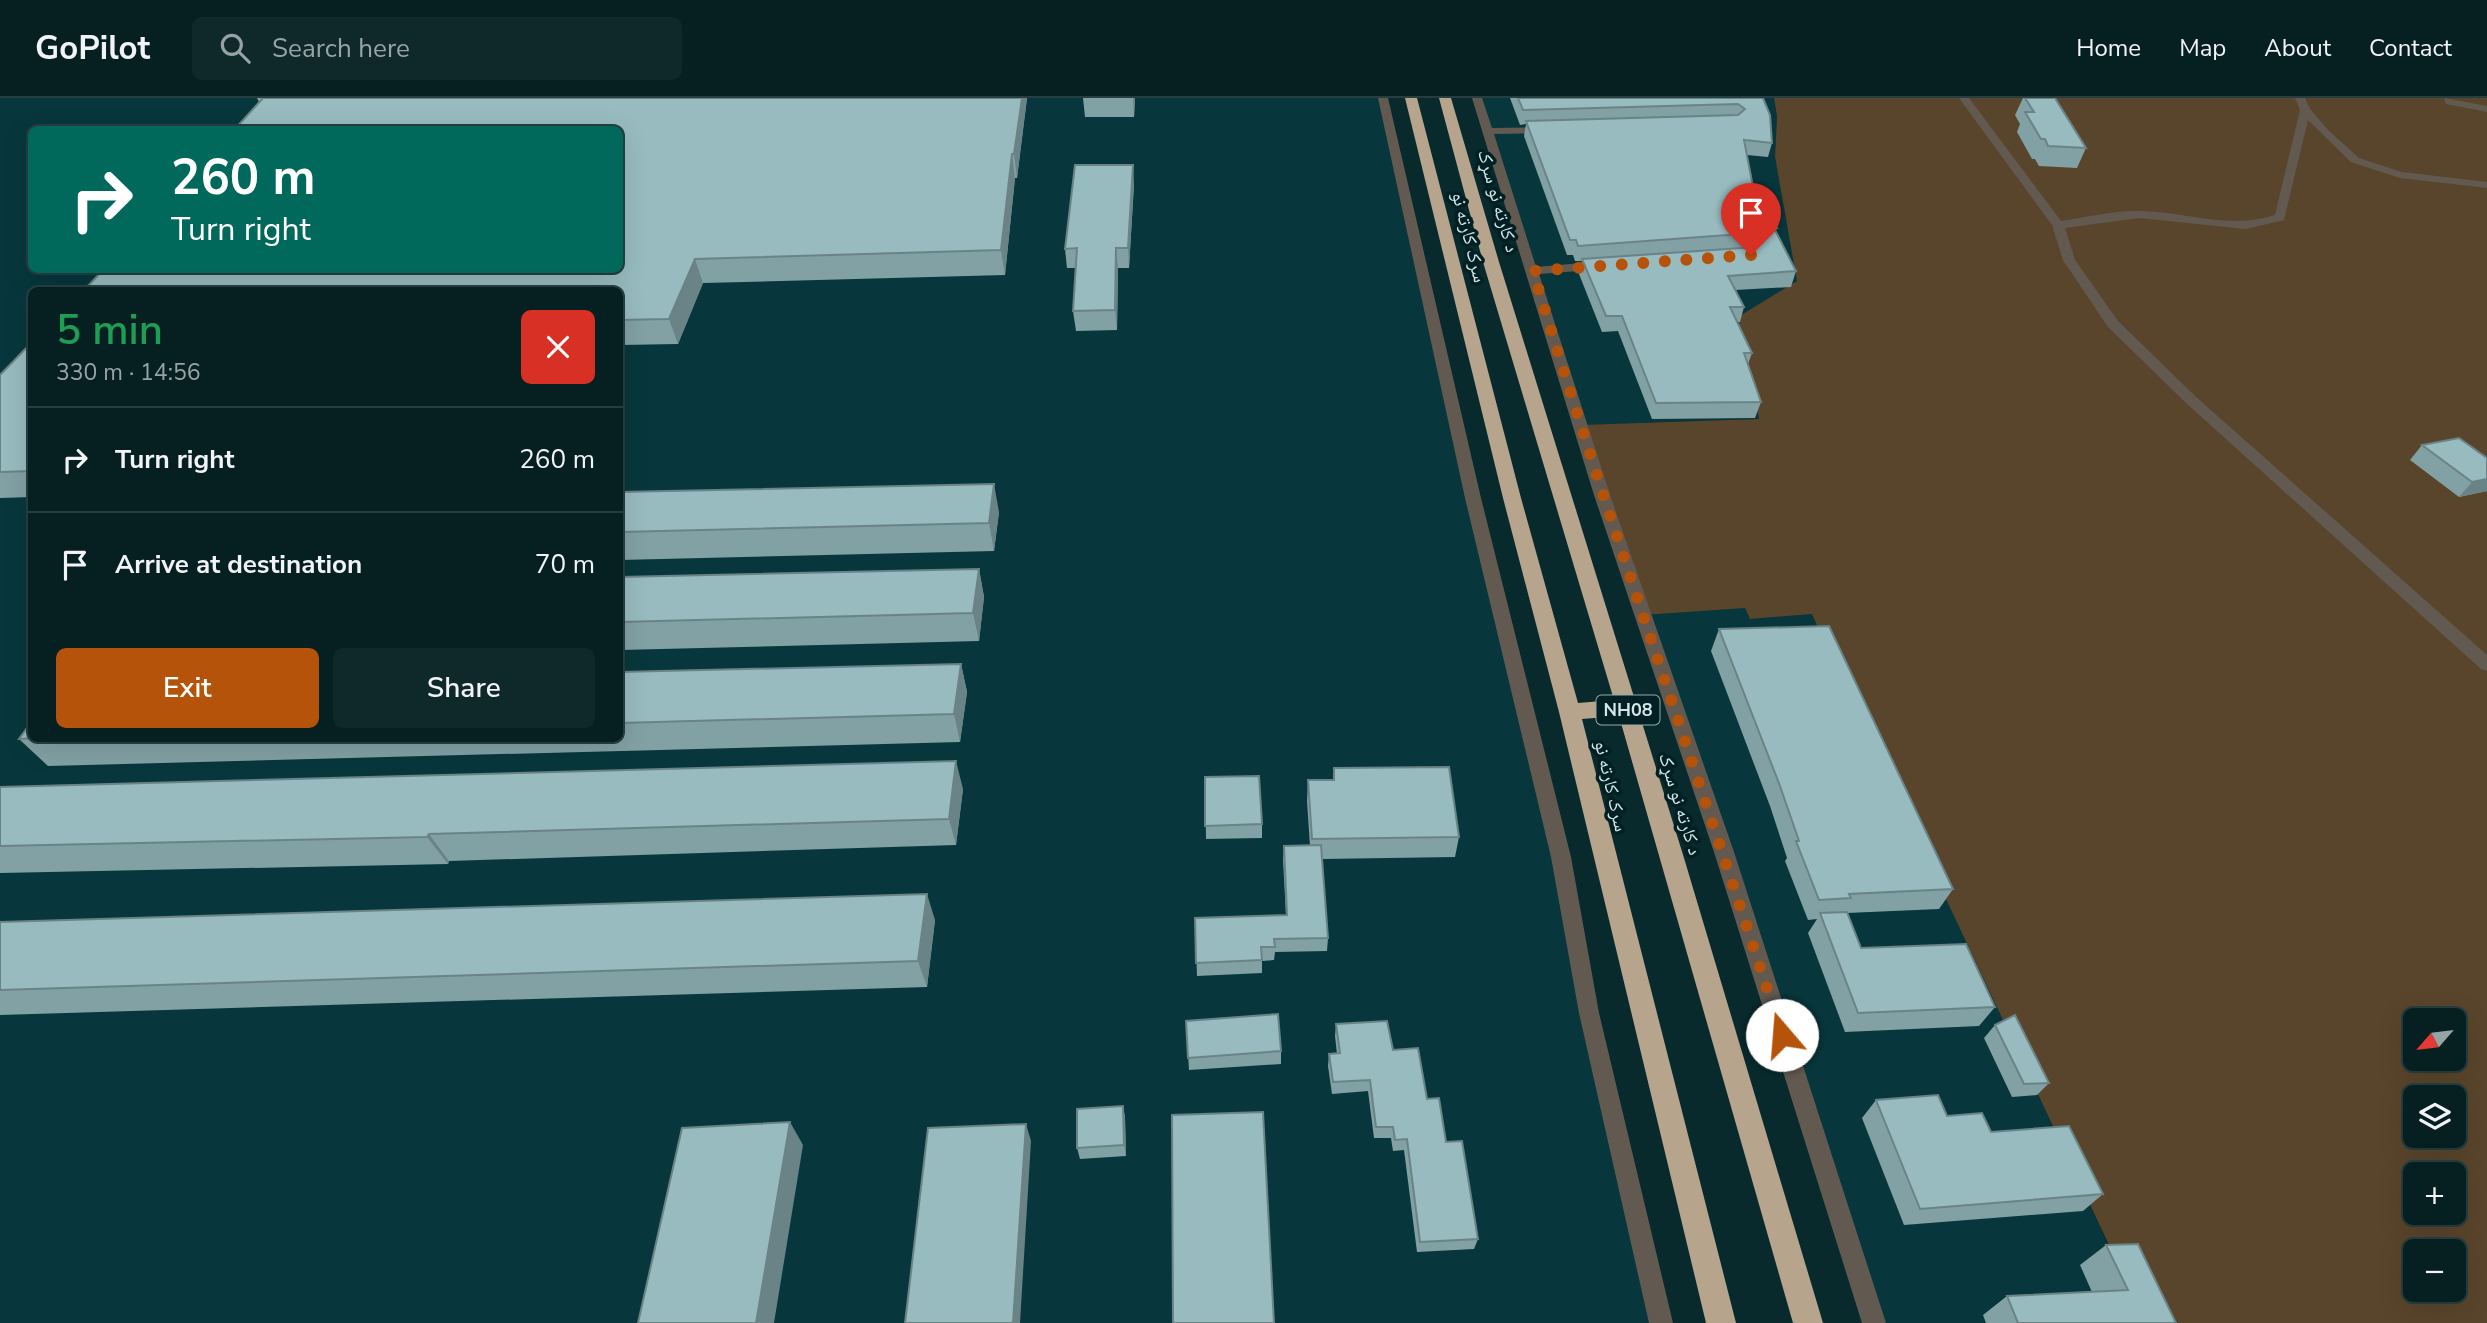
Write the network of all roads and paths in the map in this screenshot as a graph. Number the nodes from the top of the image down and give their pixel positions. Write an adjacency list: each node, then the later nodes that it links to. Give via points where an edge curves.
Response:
1 (1383, 98): 19 (street, via 1473,498 1561,857 1589,1013)
2 (1411, 98): 18 (highway, سرک کارته نو / NH08)
3 (1445, 98): 17 (highway, د کارته نو سړک / NH08)
4 (1477, 98): 11 (street)
5 (1964, 98): 13 (street)
6 (2300, 98): 9 (street)
7 (2449, 98): 8 (street)
8 (2487, 109)
9 (2305, 110): 12 (street, via 2356,160 2400,175); 13 (street, via 2280,217 2261,225 2139,214)
10 (1556, 129): 11 (street)
11 (1488, 131): 15 (street)
12 (2487, 185)
13 (2058, 225): 16 (street, via 2069,260 2113,324)
14 (1615, 265): 15 (street)
15 (1533, 271): 22 (street)
16 (2487, 666)
17 (1627, 707): 18 (highway); 21 (highway, د کارته نو سړک / NH08)
18 (1570, 712): 20 (highway, سرک کارته نو / NH08)
19 (1661, 1323)
20 (1721, 1323)
21 (1808, 1323)
22 (1874, 1323)

